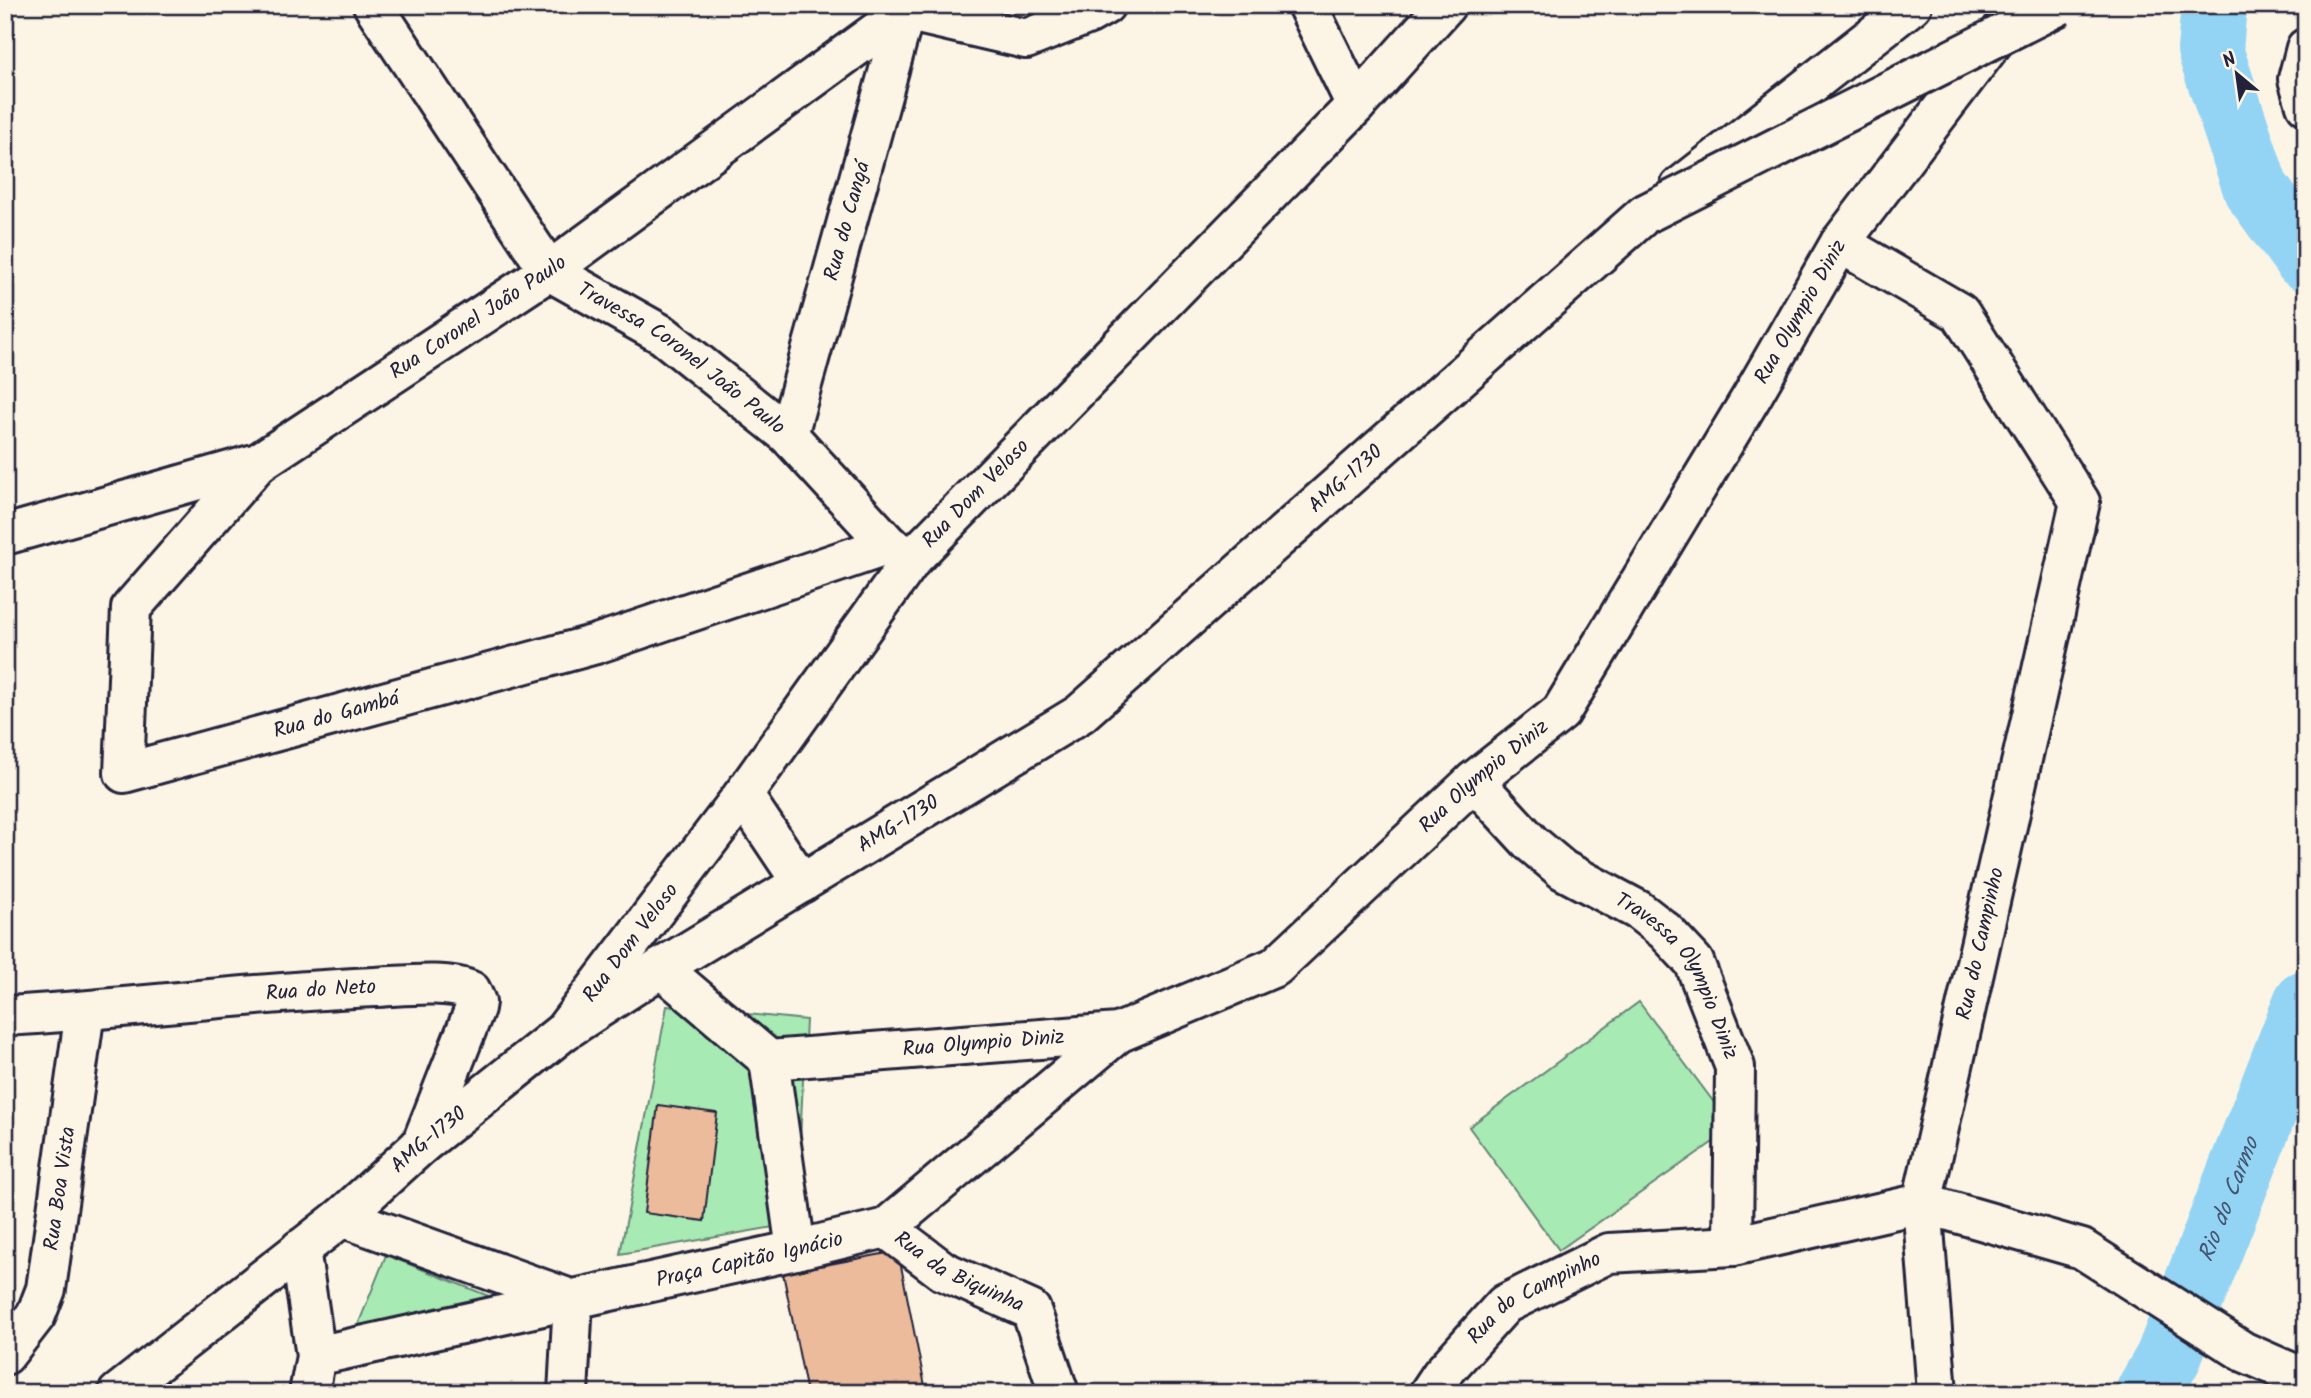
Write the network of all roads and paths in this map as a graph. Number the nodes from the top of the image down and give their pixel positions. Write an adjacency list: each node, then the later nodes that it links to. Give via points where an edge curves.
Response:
1 (373, 5): 14 (street, Travessa Coronel João Paulo)
2 (1105, 5): 8 (street, via 1026,39)
3 (1307, 5): 10 (street)
4 (1446, 5): 10 (street, Rua Dom Veloso)
5 (1912, 5): 12 (street)
6 (2021, 5): 13 (street, Rua Olympio Diniz)
7 (2060, 5): 12 (street, bridge)
8 (906, 8): 14 (street, Rua Coronel João Paulo); 15 (street, Rua do Cangá)
9 (2306, 48): 11 (street, via 2298,79)
10 (1356, 105): 18 (street, Rua Dom Veloso)
11 (2306, 105)
12 (1645, 214): 21 (street, AMG-1730, via 1080,713)
13 (1840, 243): 19 (street, Rua Olympio Diniz, via 1561,712); 29 (street, Rua do Campinho, via 1960,313 2080,502)
14 (549, 271): 15 (street, Travessa Coronel João Paulo, via 663,335); 16 (street, Rua Coronel João Paulo)
15 (788, 435): 18 (street, Travessa Coronel João Paulo)
16 (258, 463): 17 (street, Rua Coronel João Paulo); 18 (street, Rua do Gambá, via 131,608 124,773 596,644)
17 (5, 535)
18 (900, 552): 20 (street, Rua Dom Veloso)
19 (1474, 781): 26 (street, Rua Olympio Diniz, via 1275,967); 32 (street, Travessa Olympio Diniz, via 1531,844 1563,870 1638,910 1694,962 1735,1068)
20 (743, 795): 21 (street); 25 (street, Rua Dom Veloso)
21 (802, 883): 22 (street, AMG-1730)
22 (661, 968): 25 (street, AMG-1730); 27 (street)
23 (85, 1011): 24 (street, Rua do Neto); 28 (street, Rua do Neto, via 332,989 466,988 475,1008); 36 (street, Rua Boa Vista, via 46,1289 36,1315)
24 (5, 1016)
25 (564, 1031): 28 (street, AMG-1730)
26 (1118, 1032): 27 (street, Rua Olympio Diniz); 31 (street, Praça Capitão Ignácio)
27 (769, 1059): 34 (street)
28 (421, 1145): 30 (street, AMG-1730)
29 (1922, 1203): 32 (street, Rua do Campinho); 38 (street, via 2082,1249 2244,1352); 44 (street)
30 (342, 1217): 33 (street, AMG-1730); 35 (street)
31 (886, 1228): 34 (street, Praça Capitão Ignácio); 42 (street, Rua da Biquinha, via 943,1271 1031,1310)
32 (1733, 1246): 43 (street, Rua do Campinho, via 1609,1253 1505,1304)
33 (300, 1249): 37 (street); 39 (street, AMG-1730)
34 (796, 1250): 35 (street, Praça Capitão Ignácio)
35 (573, 1300): 37 (street, Praça Capitão Ignácio); 41 (street)
36 (5, 1355)
37 (316, 1356): 40 (street)
38 (2306, 1381): 45 (street)
39 (118, 1393)
40 (309, 1393)
41 (568, 1393)
42 (1059, 1393)
43 (1429, 1393)
44 (1937, 1393)
45 (2300, 1393)

